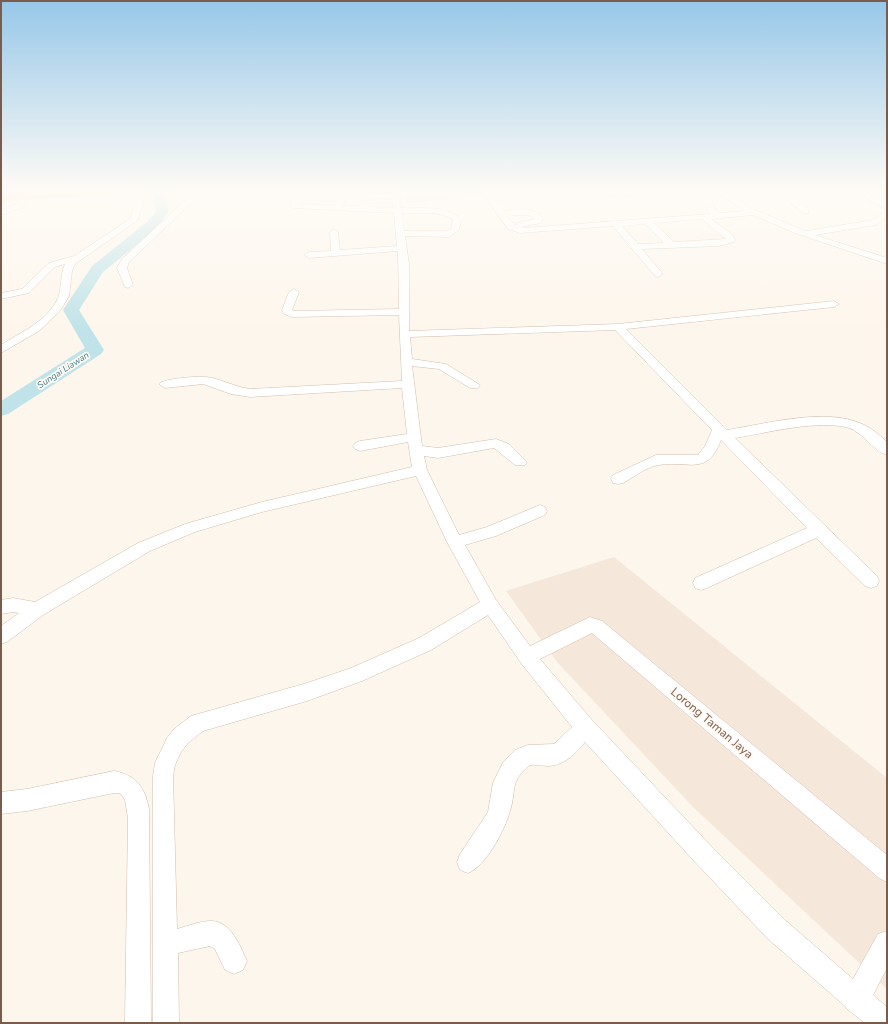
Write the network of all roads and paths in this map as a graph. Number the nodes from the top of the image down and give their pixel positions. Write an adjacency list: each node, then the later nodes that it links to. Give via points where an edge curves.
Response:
1 (109, 237): 15 (street)
2 (150, 237): 18 (street, via 125,260 122,268)
3 (334, 237): 13 (street)
4 (401, 237): 10 (street)
5 (427, 237): 10 (street)
6 (626, 237): 12 (street)
7 (662, 237): 11 (street)
8 (730, 237): 11 (street, via 731,240 718,243)
9 (816, 237): 16 (street)
10 (401, 240): 13 (street); 22 (street)
11 (671, 245): 12 (street)
12 (635, 247): 17 (street)
13 (336, 253): 14 (street)
14 (309, 255)
15 (77, 258): 20 (street, via 52,265 25,291); 25 (street, via 68,267 63,299 59,306 38,327)
16 (887, 262)
17 (658, 274)
18 (128, 285)
19 (294, 292): 22 (street, via 287,310 292,314)
20 (1, 296)
21 (834, 304): 23 (street)
22 (404, 312): 24 (street)
23 (618, 327): 24 (street); 30 (street)
24 (404, 334): 26 (street)
25 (1, 350)
26 (407, 362): 28 (street); 29 (street, via 442,366)
27 (165, 384): 28 (street, via 204,380 235,391 250,393)
28 (408, 384): 31 (street)
29 (474, 385)
30 (721, 432): 33 (street, via 837,421 866,431); 36 (street, via 703,458 656,460); 38 (street)
31 (415, 444): 32 (street); 34 (street, via 438,453 496,443); 35 (street)
32 (360, 446)
33 (887, 450)
34 (520, 462)
35 (420, 470): 39 (street); 44 (street, via 262,507 190,528 144,547)
36 (618, 479)
37 (540, 511): 39 (street, via 504,527)
38 (818, 530): 40 (street); 41 (street)
39 (455, 542): 42 (street)
40 (871, 580)
41 (701, 583)
42 (490, 605): 46 (street); 52 (street, via 425,644 355,675 308,692 206,720 181,736 169,753 163,776)
43 (1, 607): 44 (street, via 24,606)
44 (37, 610): 45 (street)
45 (1, 636)
46 (527, 657): 47 (street); 50 (street, Lorong Taman Jaya, via 590,625 596,626)
47 (585, 727): 49 (street, via 562,752 553,756 530,754 517,762 503,781 497,818); 54 (street, via 776,929)
48 (1, 803): 55 (street, via 114,782 123,782 133,790 138,812 139,835)
49 (468, 862)
50 (887, 870)
51 (887, 943): 54 (street)
52 (165, 944): 53 (street, via 212,933 224,940); 56 (street)
53 (234, 961)
54 (856, 1000): 57 (street)
55 (138, 1023)
56 (166, 1023)
57 (885, 1023)

